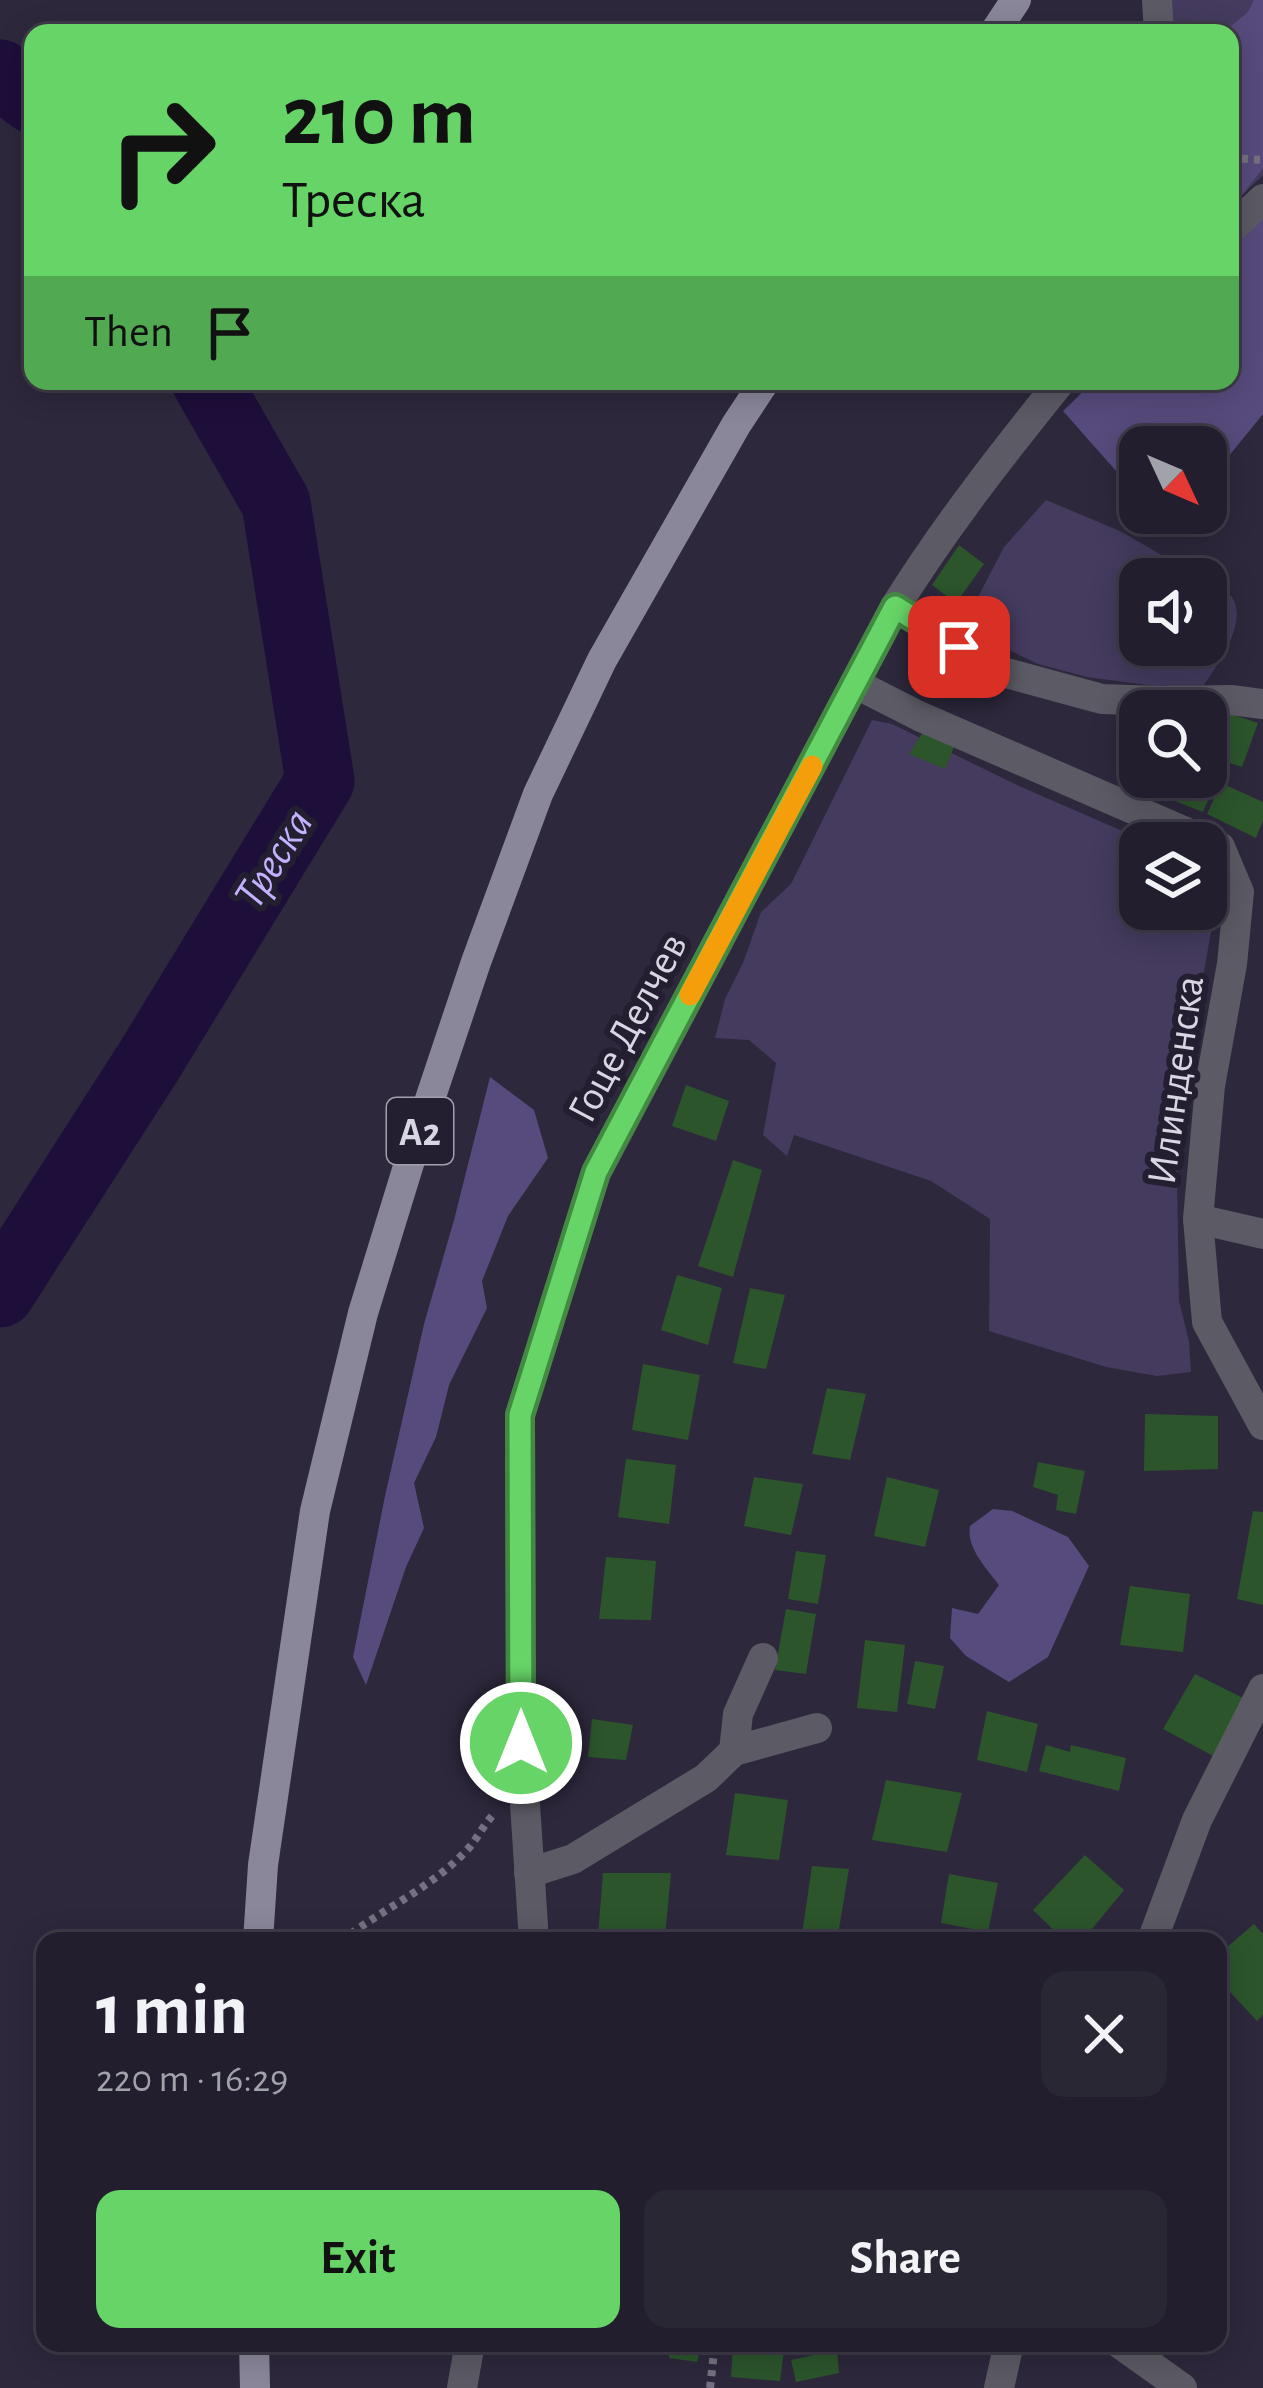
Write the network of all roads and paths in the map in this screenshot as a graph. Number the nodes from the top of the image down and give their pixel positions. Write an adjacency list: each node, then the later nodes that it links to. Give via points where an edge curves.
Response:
1 (1263, 199): 2 (street)
2 (1239, 222)
3 (759, 390): 17 (main road, A2, via 602,659 538,794 422,1124 363,1313 315,1511)
4 (1054, 390): 5 (street, Гоце Делчев)
5 (895, 607): 6 (street, Гоце Делчев); 7 (street, via 988,668 1102,699)
6 (856, 684): 8 (street, Илинденска, via 1220,847 1239,892); 15 (street, Гоце Делчев, via 596,1172 520,1415)
7 (1263, 704)
8 (1198, 1219): 9 (street); 10 (street, Илинденска, via 1207,1322)
9 (1263, 1234)
10 (1263, 1425)
11 (763, 1658): 14 (street, via 738,1714)
12 (1263, 1689): 20 (street, via 1197,1820)
13 (817, 1728): 14 (street)
14 (734, 1751): 16 (street, via 706,1778 573,1859)
15 (525, 1816): 16 (street, Гоце Делчев); 18 (path, via 495,1813 430,1881)
16 (530, 1873): 19 (street, Гоце Делчев)
17 (259, 1932)
18 (353, 1932)
19 (533, 1932)
20 (1155, 1932)
21 (254, 2352): 27 (main road)
22 (469, 2352): 28 (street)
23 (714, 2352): 29 (path)
24 (1007, 2352): 30 (street)
25 (1130, 2352): 26 (street)
26 (1173, 2386)
27 (255, 2388)
28 (463, 2388)
29 (710, 2388)
30 (999, 2388)

